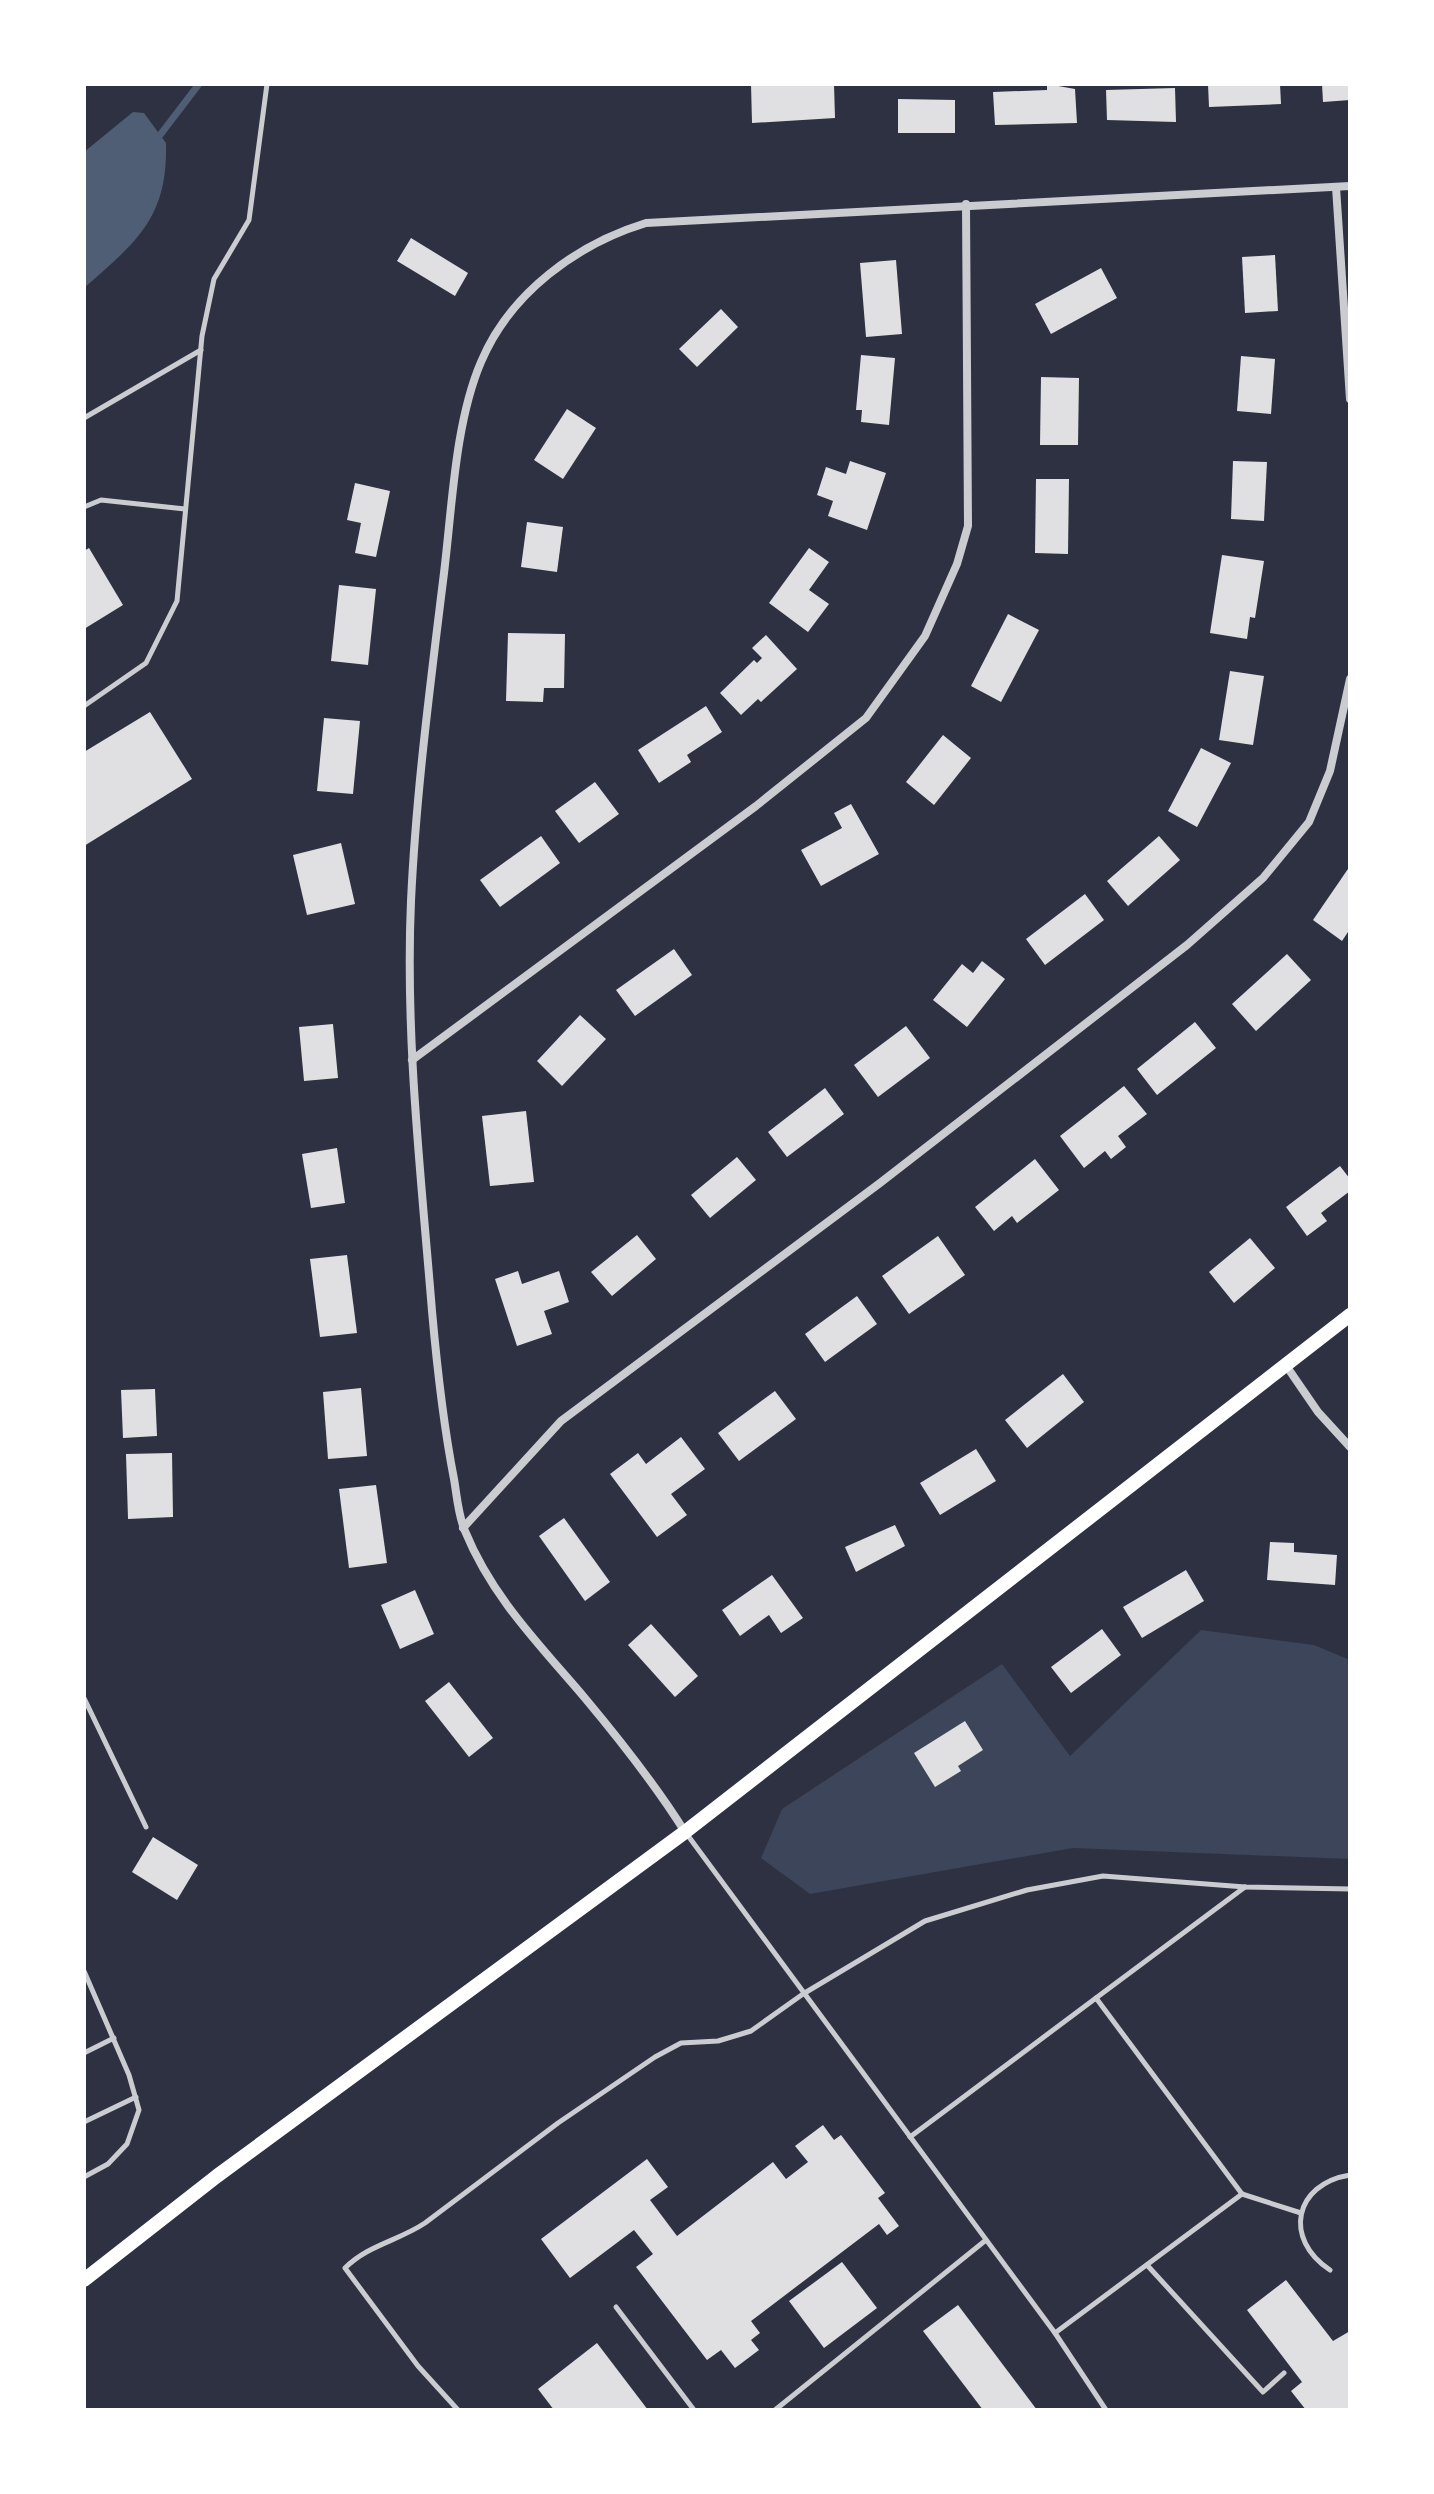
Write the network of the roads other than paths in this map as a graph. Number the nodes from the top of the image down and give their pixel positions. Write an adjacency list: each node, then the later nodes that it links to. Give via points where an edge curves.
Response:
1 (267, 84): 5 (lane, via 249,220 214,279)
2 (1350, 186): 3 (street)
3 (1336, 187): 4 (street); 6 (street)
4 (966, 204): 12 (street, via 968,526 925,636 866,718 756,806); 12 (street, via 646,223 617,231 554,269 518,303 494,336 467,411 431,679 411,902)
5 (201, 350): 7 (lane); 9 (lane)
6 (1350, 399)
7 (84, 418)
8 (84, 507): 9 (lane, via 101,500)
9 (186, 509): 11 (lane, via 177,601 146,663)
10 (1350, 679): 16 (street, via 1330,771 1309,822 1263,878 1187,945 880,1183 561,1421)
11 (84, 706)
12 (412, 1060): 16 (street, via 436,1359)
13 (1350, 1315): 14 (main road)
14 (1284, 1364): 15 (street); 19 (main road)
15 (1350, 1447)
16 (463, 1528): 19 (street, via 500,1599 653,1781)
17 (84, 1698): 18 (lane)
18 (146, 1827)
19 (685, 1832): 23 (lane); 37 (main road)
20 (1245, 1887): 21 (lane); 23 (lane, via 1103,1876 1027,1890 925,1921); 24 (lane)
21 (1350, 1889)
22 (84, 1971): 25 (lane)
23 (803, 1994): 29 (lane); 41 (lane, via 735,2038 681,2043 655,2057 409,2234 362,2251 345,2268)
24 (1096, 1998): 29 (lane); 32 (lane)
25 (114, 2038): 26 (lane); 27 (lane)
26 (84, 2053)
27 (136, 2097): 28 (lane); 31 (lane, via 139,2110 127,2144 108,2164)
28 (84, 2122)
29 (910, 2137): 34 (lane)
30 (1350, 2175): 33 (lane, via 1318,2186)
31 (84, 2177)
32 (1242, 2194): 33 (lane); 35 (lane)
33 (1301, 2213): 36 (lane, via 1306,2247)
34 (986, 2240): 39 (lane); 43 (lane)
35 (1147, 2265): 39 (lane); 40 (lane, via 1263,2392)
36 (1330, 2270)
37 (84, 2280)
38 (616, 2307): 42 (lane)
39 (1055, 2333): 44 (lane)
40 (1284, 2373)
41 (458, 2410)
42 (694, 2410)
43 (775, 2410)
44 (1106, 2410)

